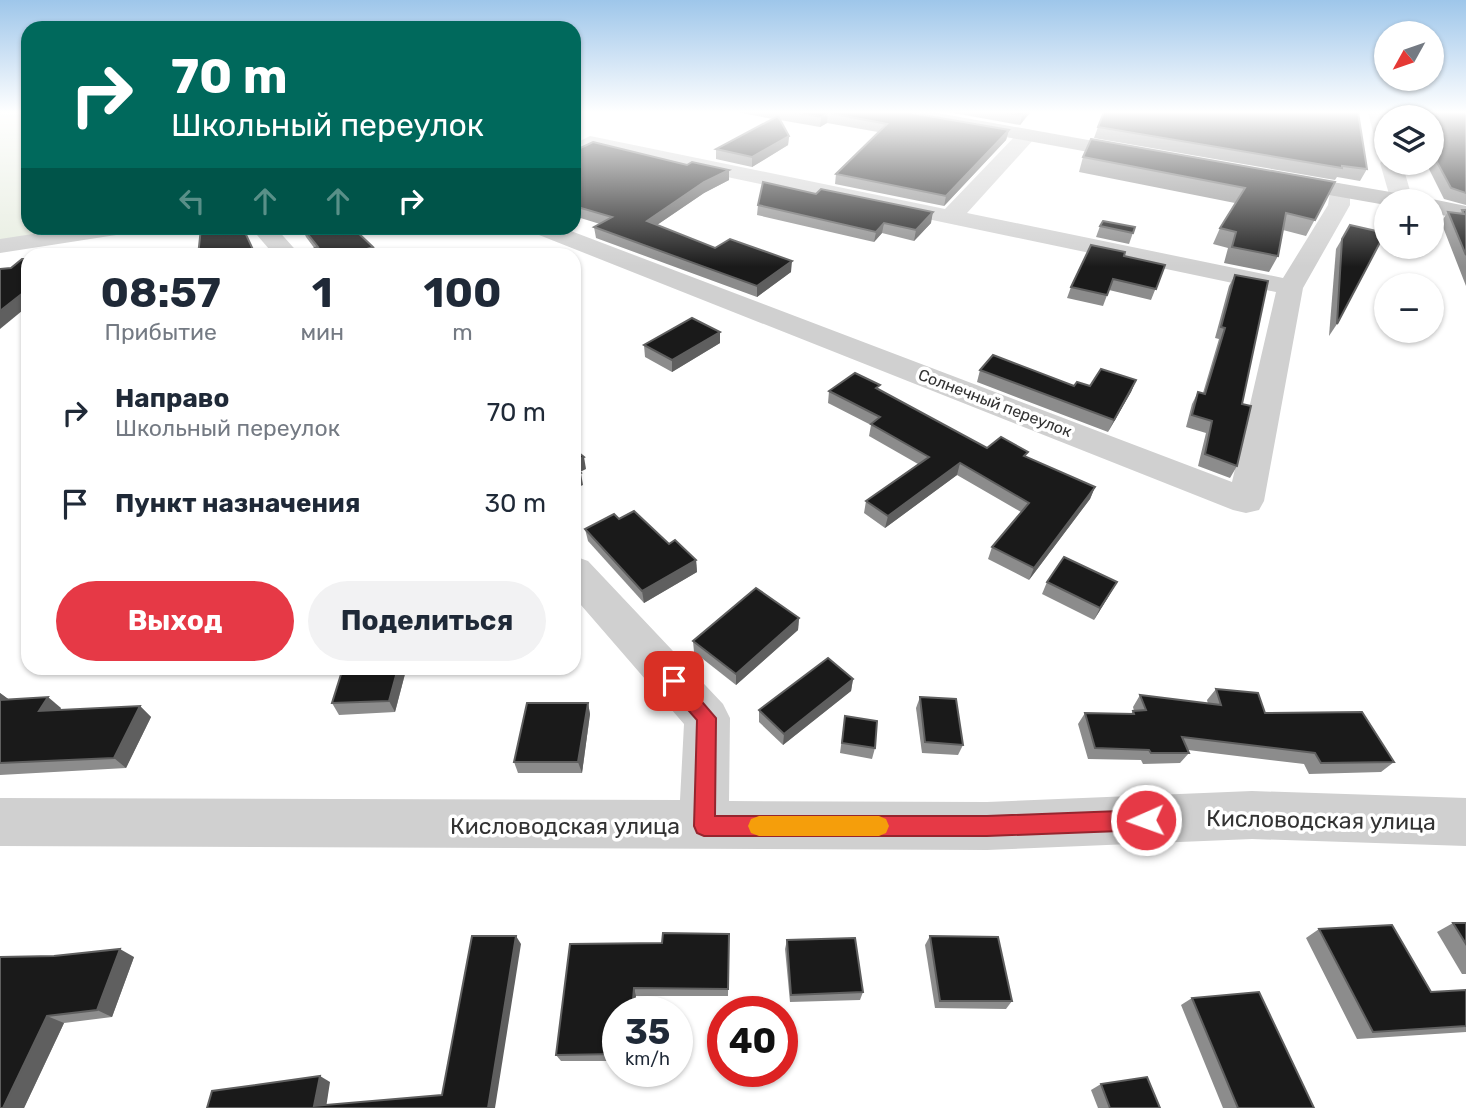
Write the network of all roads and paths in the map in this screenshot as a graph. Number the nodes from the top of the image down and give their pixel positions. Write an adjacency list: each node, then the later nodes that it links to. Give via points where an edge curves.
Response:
1 (696, 164): 8 (street)
2 (1000, 164): 8 (street)
3 (1257, 176): 4 (main road)
4 (1339, 190): 5 (main road); 16 (street, Солнечный переулок, via 1339,205)
5 (1374, 196)
6 (1444, 208): 7 (main road)
7 (1466, 212)
8 (951, 216): 16 (street)
9 (74, 235): 12 (street)
10 (270, 235): 14 (street)
11 (559, 235): 16 (street, Солнечный переулок, via 1246,501)
12 (25, 243): 13 (street); 15 (street)
13 (0, 246)
14 (282, 248)
15 (0, 264)
16 (1290, 288)
17 (581, 579): 20 (street, via 707,718)
18 (0, 822): 20 (street, Кисловодская улица)
19 (1466, 822): 20 (street, Кисловодская улица, via 1251,816 987,826)
20 (704, 826)

